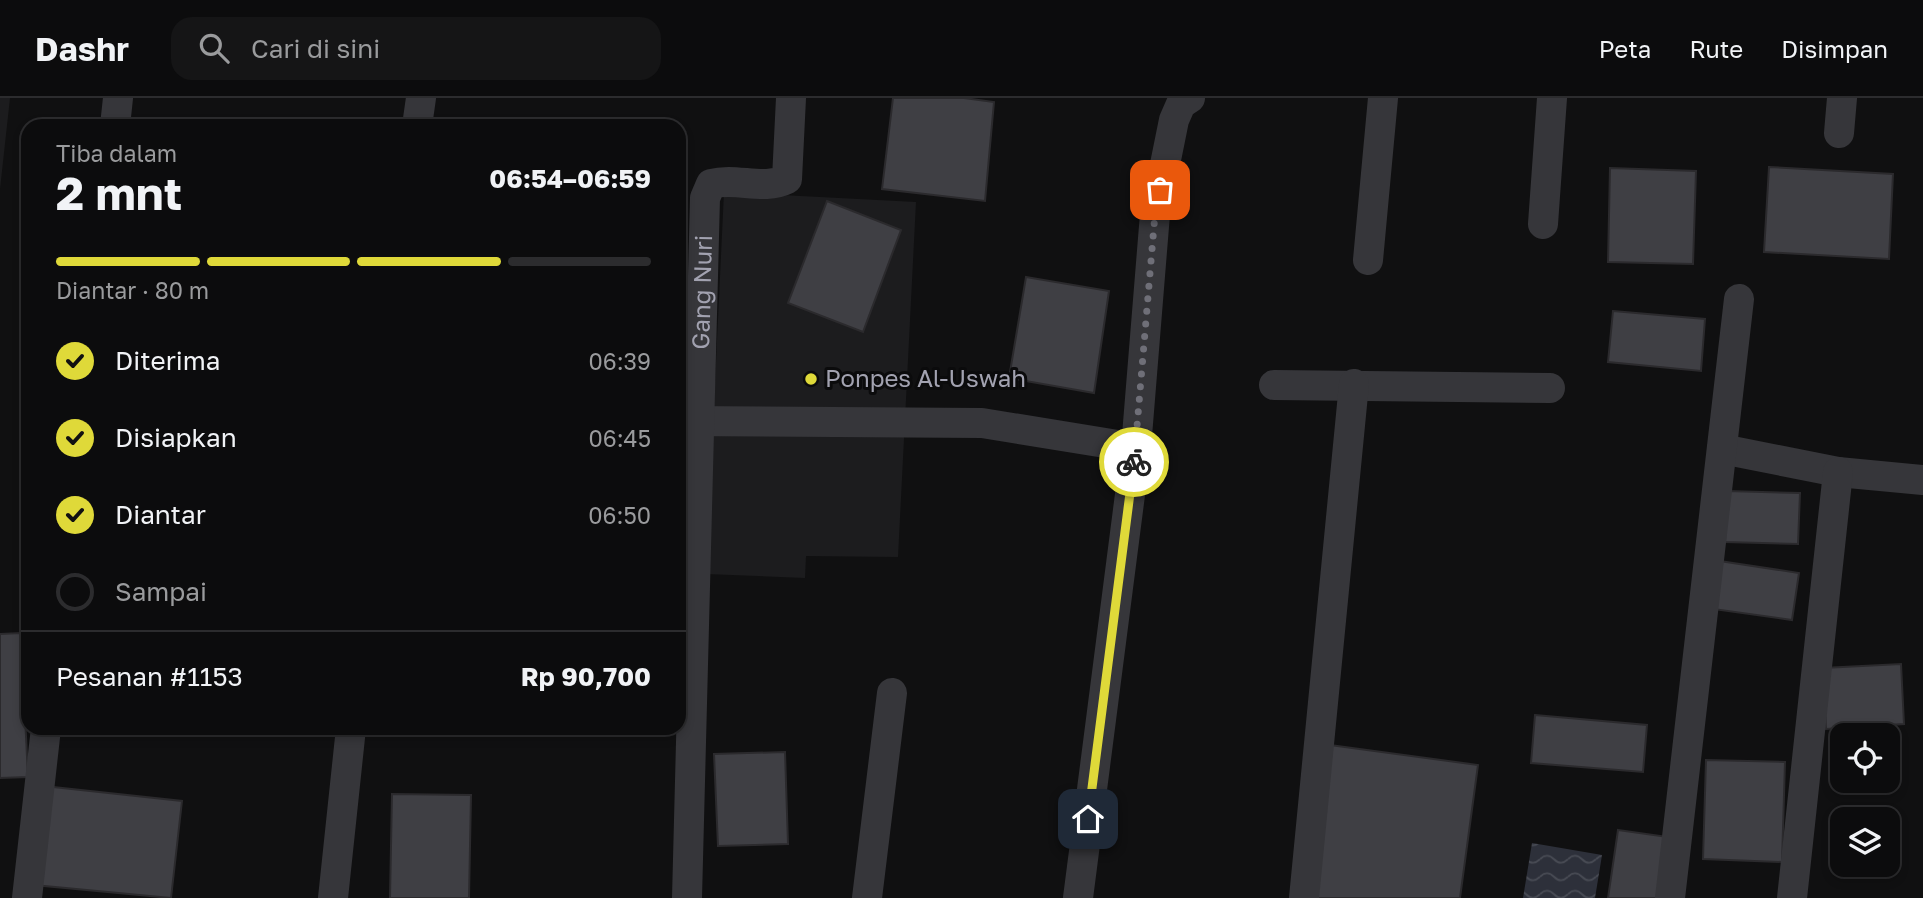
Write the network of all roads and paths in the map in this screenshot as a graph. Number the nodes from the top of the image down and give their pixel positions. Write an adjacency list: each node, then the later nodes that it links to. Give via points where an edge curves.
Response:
1 (118, 98): 8 (street)
2 (421, 98): 9 (street)
3 (791, 98): 17 (street, Gang Nuri, via 788,179 765,185 719,182 711,184 705,198)
4 (1190, 98): 18 (street, via 1181,104 1174,120 1155,214)
5 (1383, 98): 12 (street)
6 (1552, 98): 11 (street)
7 (1842, 98): 10 (street)
8 (116, 119)
9 (418, 119)
10 (1839, 133)
11 (1544, 224)
12 (1368, 260)
13 (1739, 299): 19 (street)
14 (1354, 384): 15 (street); 16 (street); 30 (street)
15 (1274, 385)
16 (1550, 388)
17 (689, 421): 18 (street, via 982,423); 27 (street, Gang Nuri)
18 (1136, 449): 29 (street)
19 (1723, 449): 20 (street); 31 (street)
20 (1838, 472): 21 (street); 32 (street)
21 (1923, 480)
22 (892, 694): 28 (street)
23 (45, 735): 25 (street)
24 (350, 735): 26 (street)
25 (27, 898)
26 (333, 898)
27 (687, 898)
28 (867, 898)
29 (1078, 898)
30 (1304, 898)
31 (1670, 898)
32 (1792, 898)

